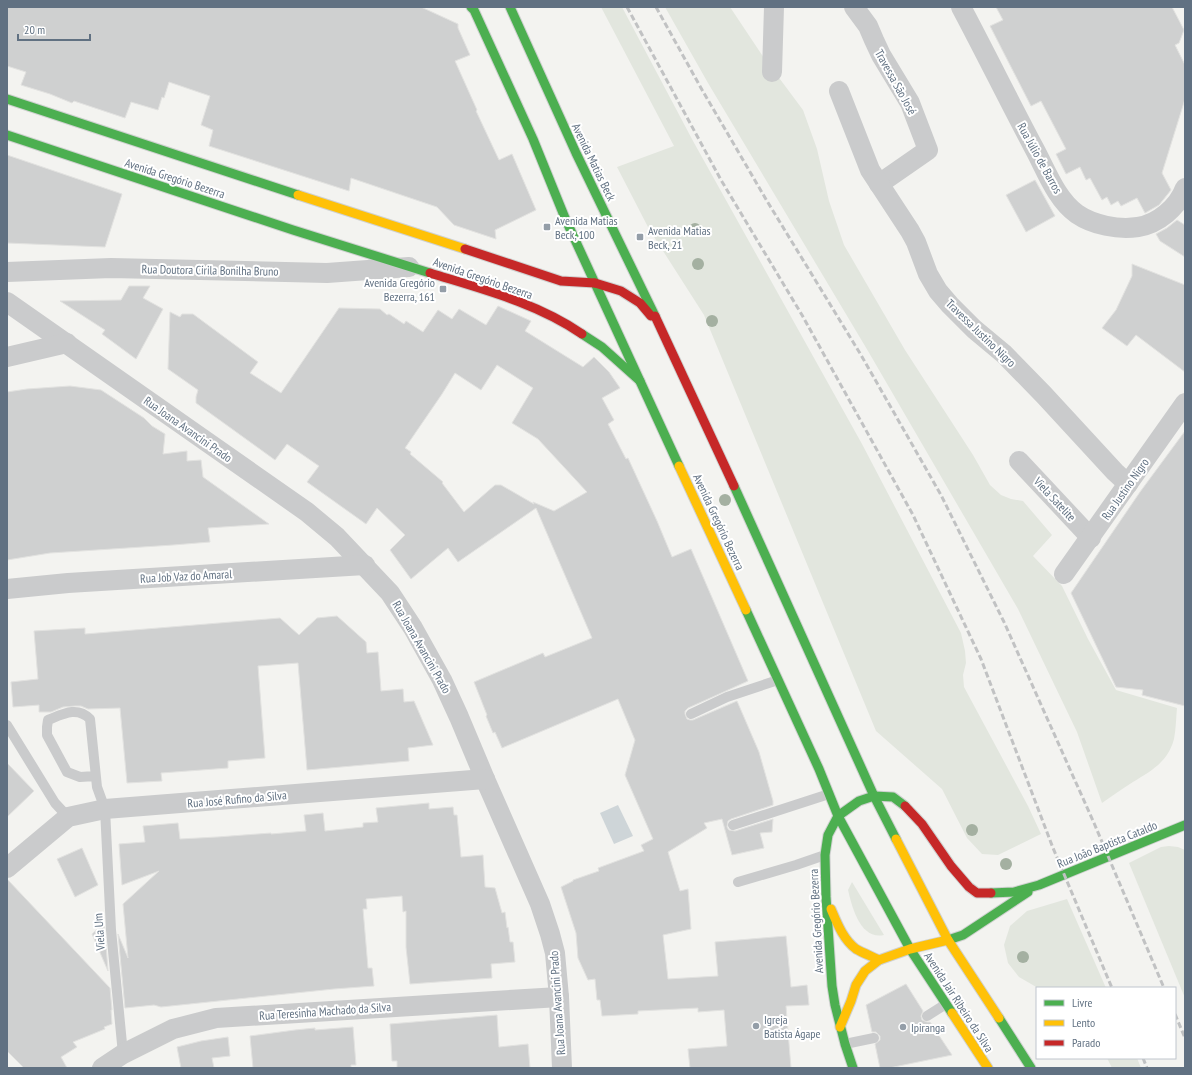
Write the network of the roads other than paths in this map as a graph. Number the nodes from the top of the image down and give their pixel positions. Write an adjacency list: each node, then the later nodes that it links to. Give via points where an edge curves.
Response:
1 (471, 7): 14 (main road, via 533,139)
2 (510, 7): 16 (main road, Avenida Matias Beck, via 576,153)
3 (774, 7): 6 (street)
4 (854, 7): 10 (street, Travessa São José, via 868,26 876,45 910,103 928,150)
5 (961, 7): 11 (street, Rua Júlio de Barros, via 1055,188 1064,202 1076,213 1087,220 1115,227 1128,229 1143,226 1155,222 1168,212)
6 (772, 72)
7 (839, 91): 10 (street, Travessa Justino Nigro, via 870,170)
8 (7, 99): 14 (main road, Avenida Gregório Bezerra, via 561,281)
9 (7, 135): 12 (main road, Avenida Gregório Bezerra)
10 (879, 184): 22 (street, Travessa Justino Nigro, via 916,242 928,274 938,291 974,330 1004,354)
11 (1185, 188)
12 (412, 267): 13 (street, Rua Doutora Cirila Bonilha Bruno, via 328,273 111,268); 19 (main road, Avenida Gregório Bezerra, via 506,296 565,322 602,347)
13 (7, 272)
14 (595, 283): 16 (main road, Avenida Gregório Bezerra, via 621,292 640,304); 19 (main road)
15 (7, 302): 17 (street, Rua Joana Avancini Prado)
16 (660, 326): 33 (main road)
17 (67, 343): 18 (street); 24 (street, Rua Joana Avancini Prado, via 307,512)
18 (7, 357)
19 (640, 382): 27 (main road, Avenida Gregório Bezerra)
20 (1185, 403): 22 (street, Rua Justino Nigro)
21 (1019, 461): 23 (street, Viela Satelite)
22 (1128, 484): 23 (street, Rua Justino Nigro)
23 (1091, 538): 25 (street, Rua Justino Nigro)
24 (365, 565): 26 (street, Rua Job Vaz do Amaral, via 68,583); 31 (street, Rua Joana Avancini Prado, via 390,593 428,654 459,717)
25 (1064, 574)
26 (7, 590)
27 (778, 680): 28 (lane, via 727,697); 32 (main road, Avenida Gregório Bezerra)
28 (691, 714)
29 (7, 725): 36 (lane, via 55,803)
30 (95, 776): 30 (lane, Viela Um, via 80,777 67,772 47,735 48,720 66,713 79,712 90,719); 34 (lane, Viela Um)
31 (485, 779): 34 (street, Rua José Rufino da Silva); 47 (street, Rua Joana Avancini Prado, via 540,904 555,953)
32 (829, 794): 35 (main road, Avenida Gregório Bezerra); 37 (lane)
33 (874, 796): 35 (main road, Avenida Gregório Bezerra, via 859,801); 42 (main road, Rua João Baptista Cataldo, via 893,797 907,807 951,866 976,893 1014,892); 44 (main road)
34 (105, 809): 36 (street, Rua José Rufino da Silva); 53 (lane, Viela Um, via 111,930)
35 (838, 816): 39 (main road, Avenida Gregório Bezerra, via 828,835); 45 (main road, Avenida Gregório Bezerra)
36 (68, 817): 40 (street, Rua José Rufino da Silva)
37 (733, 825)
38 (1185, 825): 42 (main road, Rua João Baptista Cataldo)
39 (825, 855): 41 (lane); 43 (main road, Avenida Gregório Bezerra)
40 (7, 868)
41 (738, 882)
42 (1039, 885): 44 (main road, Rua João Baptista Cataldo, via 963,935)
43 (826, 897): 46 (main road, via 841,930 853,946); 50 (main road, Avenida Gregório Bezerra, via 832,986)
44 (948, 940): 45 (main road); 58 (main road, Avenida Jair Ribeiro da Silva)
45 (910, 949): 46 (main road); 48 (main road, Avenida Jair Ribeiro da Silva)
46 (880, 960): 50 (main road, via 865,971 856,984)
47 (559, 997): 53 (street, Rua Teresinha Machado da Silva, via 216,1018 173,1029); 55 (street, Rua Joana Avancini Prado)
48 (946, 1004): 49 (lane); 57 (main road, Avenida Jair Ribeiro da Silva)
49 (927, 1016)
50 (840, 1027): 52 (main road, Avenida Gregório Bezerra)
51 (874, 1038): 52 (lane)
52 (845, 1044): 56 (main road, Avenida Gregório Bezerra)
53 (123, 1054): 54 (street, Rua Teresinha Machado da Silva)
54 (102, 1068)
55 (562, 1068)
56 (852, 1068)
57 (988, 1068)
58 (1032, 1068)

